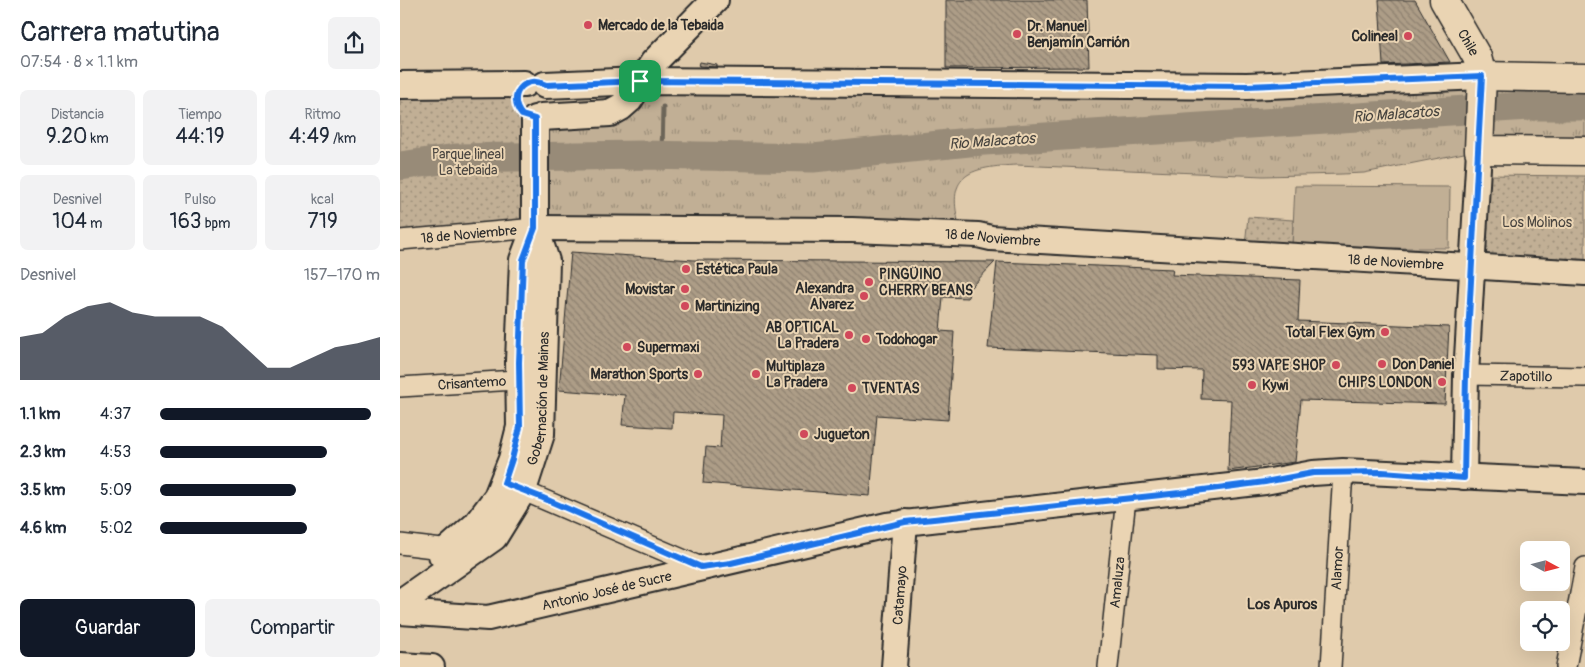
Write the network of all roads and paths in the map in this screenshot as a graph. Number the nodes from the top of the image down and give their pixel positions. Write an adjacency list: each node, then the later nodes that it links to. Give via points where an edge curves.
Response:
1 (715, 0): 4 (main road, via 654,62)
2 (1444, 0): 5 (main road, Chile, via 1477,57)
3 (1585, 78): 5 (main road)
4 (640, 81): 5 (main road, via 1247,86); 7 (main road); 8 (main road, via 628,100 610,113)
5 (1482, 81): 9 (main road, Chile)
6 (400, 85): 7 (main road)
7 (535, 85): 8 (main road, via 517,92 516,107 522,115)
8 (537, 121): 11 (main road, Gobernación de Mainas)
9 (1479, 146): 10 (main road); 13 (street, Chile)
10 (1585, 150)
11 (535, 221): 12 (street, 18 de Noviembre); 13 (street, 18 de Noviembre, via 891,232); 17 (main road, Gobernación de Mainas, via 546,261)
12 (400, 240)
13 (1474, 265): 14 (street, 18 de Noviembre); 15 (street, Chile)
14 (1585, 273)
15 (1466, 374): 16 (street, Zapotillo); 20 (street, Chile)
16 (1585, 377)
17 (531, 379): 18 (street, Crisantemo); 22 (main road, Gobernación de Mainas, via 540,434)
18 (400, 387)
19 (1343, 471): 20 (street, Antonio José de Sucre); 23 (street, Antonio José de Sucre); 36 (street, Alamor)
20 (1464, 478): 21 (street, Antonio José de Sucre)
21 (1585, 482)
22 (513, 486): 26 (main road, Gobernación de Mainas, via 494,537); 27 (street)
23 (1126, 498): 24 (street, Antonio José de Sucre); 35 (street, Amaluza)
24 (905, 522): 27 (street, Antonio José de Sucre, via 731,563); 34 (street, Catamayo)
25 (400, 544): 26 (street)
26 (458, 554): 29 (main road, Gobernación de Mainas); 30 (main road, Gobernación de Mainas)
27 (701, 567): 31 (street, Antonio José de Sucre, via 488,618)
28 (1585, 567): 37 (street)
29 (400, 582)
30 (400, 603)
31 (400, 612)
32 (400, 665): 33 (street)
33 (432, 667)
34 (894, 667)
35 (1108, 667)
36 (1332, 667)
37 (1566, 667)

